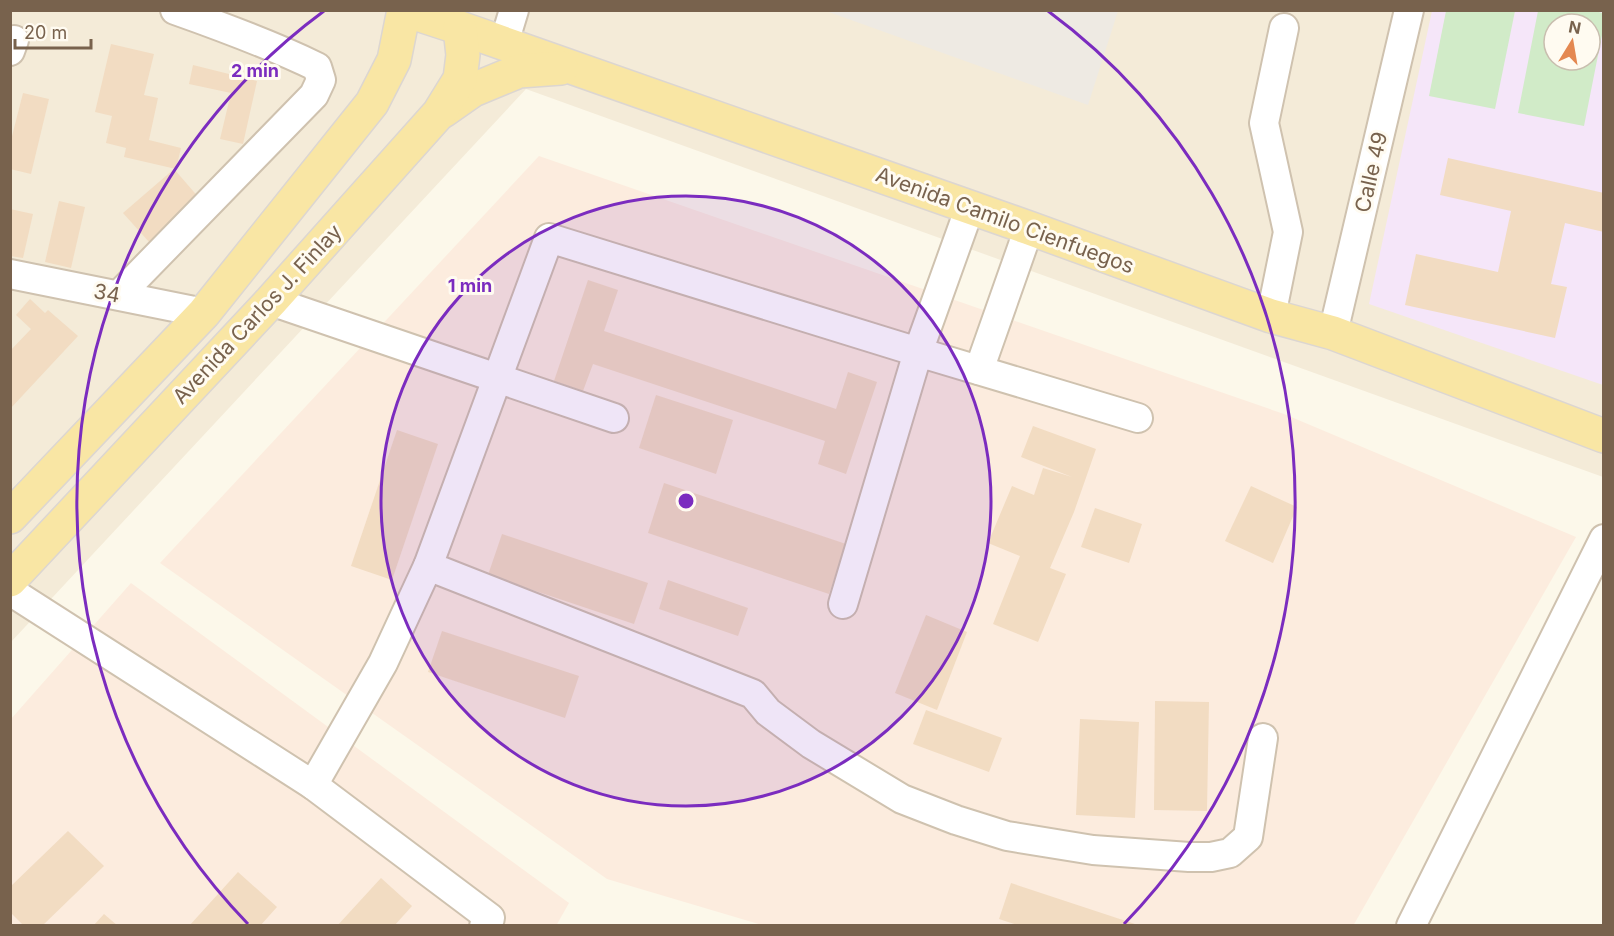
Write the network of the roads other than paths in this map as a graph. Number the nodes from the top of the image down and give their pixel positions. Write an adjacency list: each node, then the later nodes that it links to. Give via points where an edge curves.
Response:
1 (175, 10): 13 (street, via 317,67 321,80 314,95)
2 (405, 10): 5 (main road, Avenida Camilo Cienfuegos); 15 (main road, Avenida Carlos J. Finlay, via 394,60 372,103)
3 (514, 10): 7 (street)
4 (1409, 10): 17 (street, Calle 49)
5 (460, 28): 7 (main road, Avenida Camilo Cienfuegos); 9 (main road, Avenida Carlos J. Finlay, via 460,79)
6 (1284, 28): 16 (street, via 1264,123 1288,231)
7 (504, 43): 8 (main road, Avenida Camilo Cienfuegos)
8 (571, 67): 9 (main road, via 519,70 473,90); 10 (main road, Avenida Camilo Cienfuegos)
9 (439, 113): 14 (main road, Avenida Carlos J. Finlay)
10 (970, 207): 11 (main road, Avenida Camilo Cienfuegos); 18 (street)
11 (1029, 228): 16 (main road, Avenida Camilo Cienfuegos); 19 (street)
12 (10, 273): 13 (street, 34)
13 (119, 296): 15 (street, 34)
14 (271, 301): 20 (street); 27 (main road, Avenida Carlos J. Finlay)
15 (204, 313): 24 (main road, Avenida Carlos J. Finlay)
16 (1270, 316): 17 (main road, Avenida Camilo Cienfuegos)
17 (1333, 333): 23 (main road, Avenida Camilo Cienfuegos)
18 (918, 351): 19 (street); 20 (street, via 549,238); 29 (street)
19 (979, 370): 22 (street)
20 (498, 378): 21 (street); 26 (street)
21 (614, 418)
22 (1138, 418)
23 (1604, 436)
24 (10, 517)
25 (1604, 539): 33 (street)
26 (428, 566): 30 (street, via 753,694 768,712 811,744 893,793 956,820 1007,836 1093,850 1189,857 1230,853 1248,837); 31 (street, via 382,663)
27 (10, 580)
28 (10, 591): 31 (street)
29 (843, 604)
30 (1263, 738)
31 (313, 785): 32 (street, via 490,918)
32 (484, 926)
33 (1411, 926)

